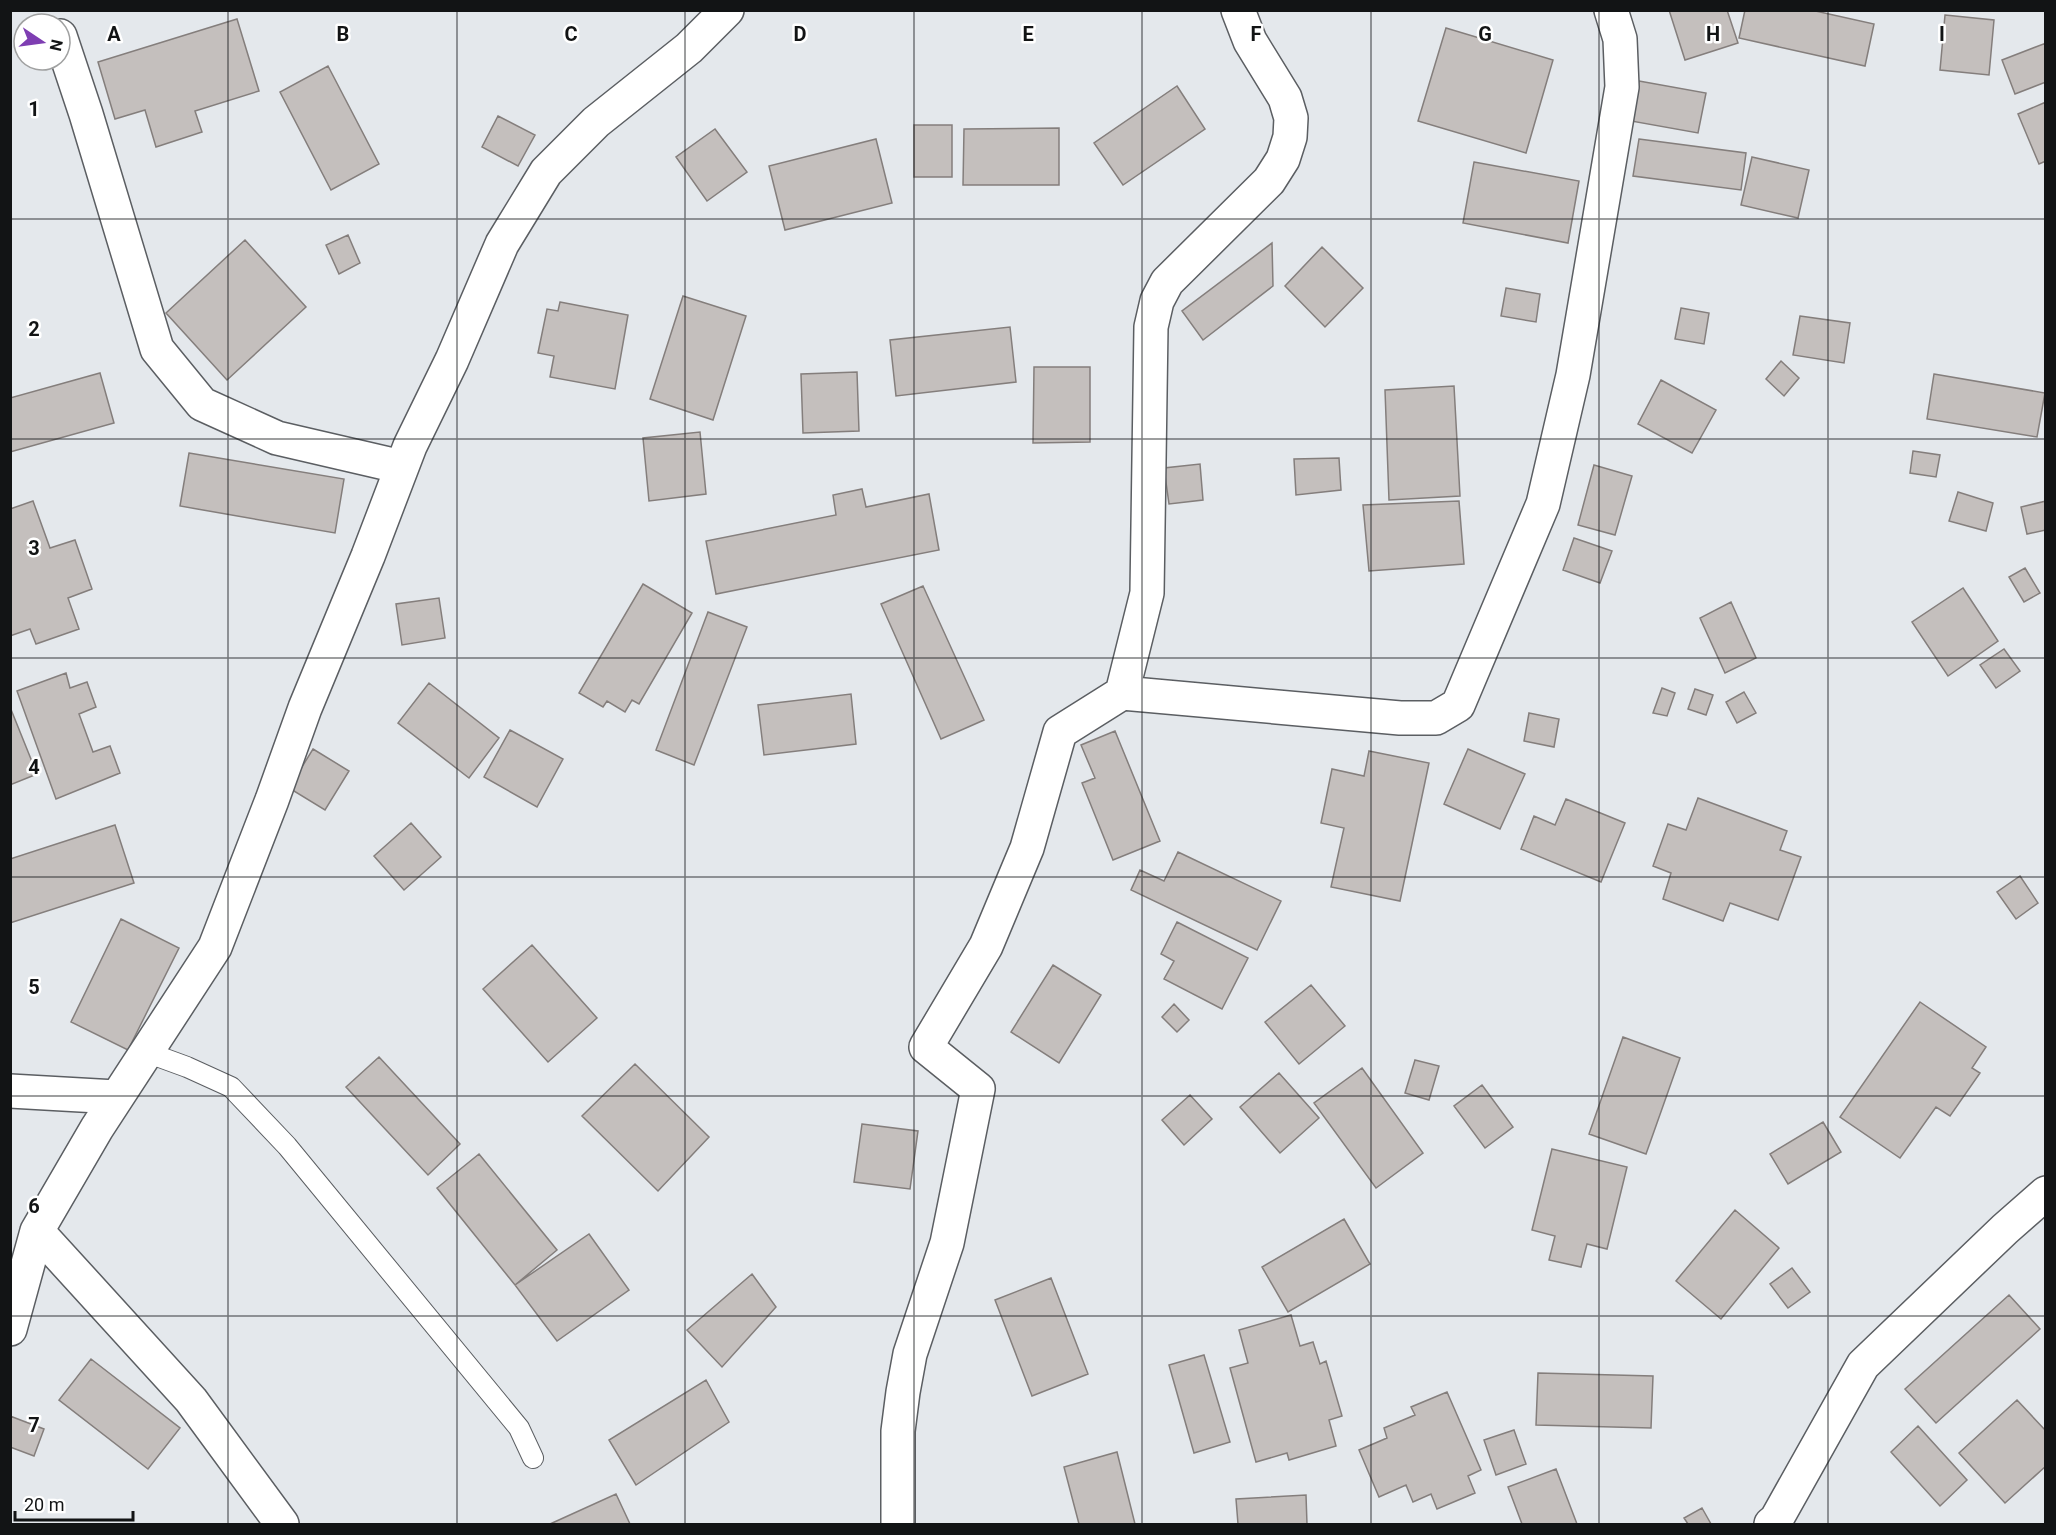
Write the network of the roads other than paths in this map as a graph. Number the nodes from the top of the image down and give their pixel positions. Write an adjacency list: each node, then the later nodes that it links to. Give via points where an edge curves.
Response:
1 (727, 10): 5 (street, via 689,48 596,122 546,172 502,244)
2 (1238, 10): 6 (street, via 1250,41 1285,98 1291,118 1290,137 1283,159 1269,181 1167,282 1157,301 1151,327 1147,593)
3 (1611, 10): 6 (street, via 1620,39 1622,87 1573,375 1543,504 1458,705 1436,718 1400,718)
4 (72, 72): 5 (street, via 157,349 202,404 277,438)
5 (402, 467): 7 (street, via 215,947)
6 (1122, 693): 15 (street, via 1060,732 1027,848 987,946 926,1047 978,1089 947,1243 910,1353 898,1431)
7 (146, 1052): 9 (street); 13 (lane, via 231,1087 239,1095 287,1146 519,1428)
8 (10, 1091): 9 (street)
9 (116, 1097): 11 (street)
10 (2046, 1193): 16 (street, via 1863,1365)
11 (37, 1231): 12 (street); 14 (street, via 191,1400)
12 (10, 1329)
13 (533, 1458)
14 (282, 1524)
15 (898, 1524)
16 (1771, 1524)

